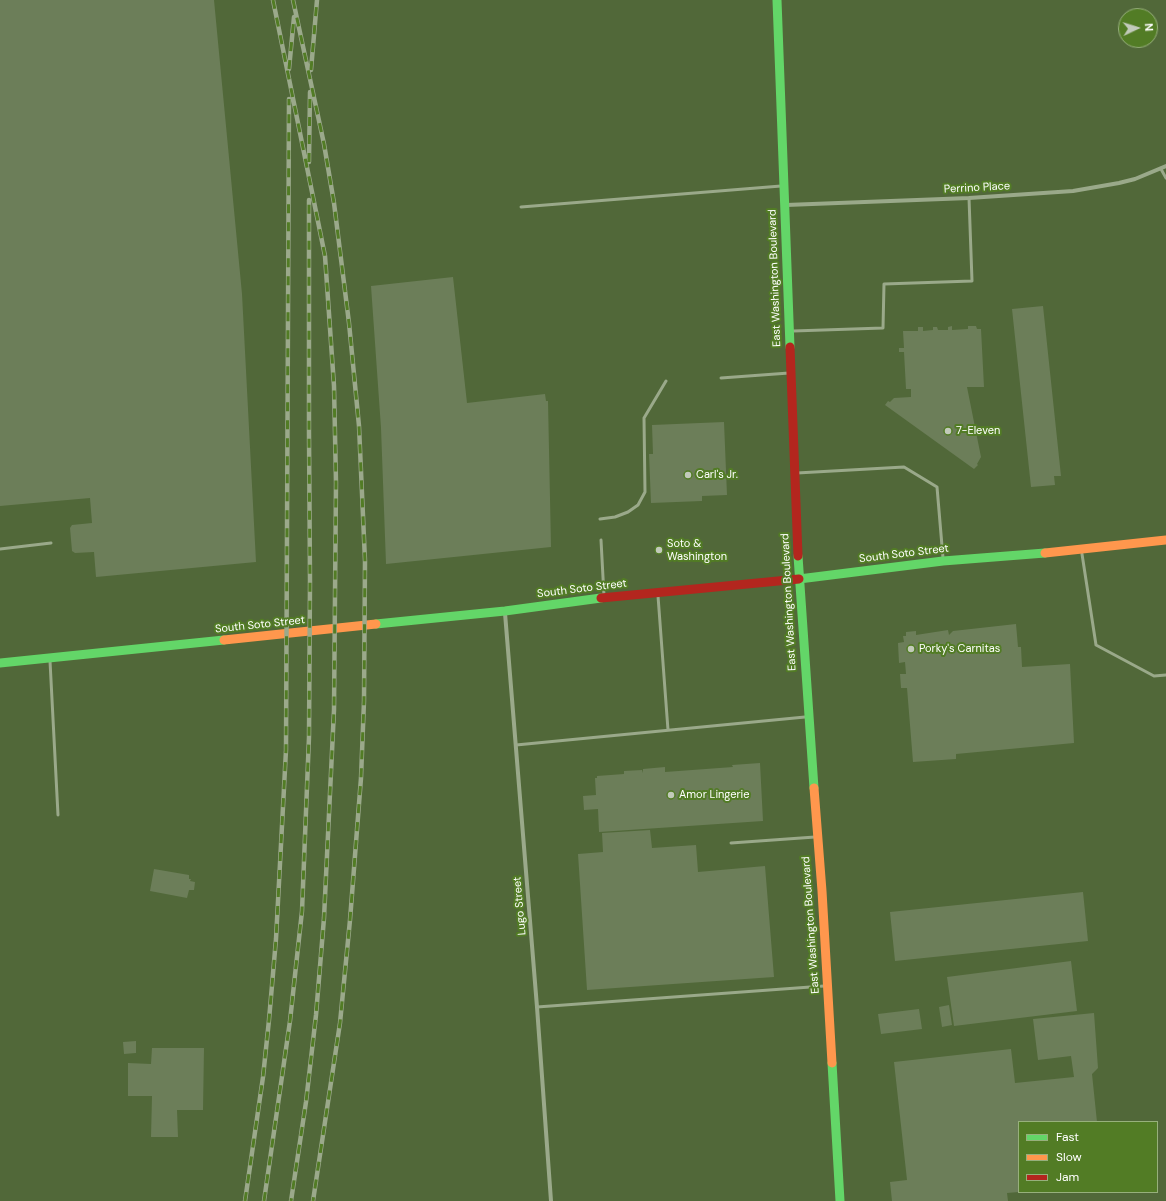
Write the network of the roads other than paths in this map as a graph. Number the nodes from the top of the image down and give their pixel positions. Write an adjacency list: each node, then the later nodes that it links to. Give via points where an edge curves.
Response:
1 (777, 0): 5 (main road, East Washington Boulevard)
2 (1166, 166): 3 (street, Perrino Place)
3 (1161, 168): 4 (lane); 6 (street, Perrino Place, via 1119,183 1088,189)
4 (1166, 178)
5 (784, 186): 7 (main road, East Washington Boulevard); 8 (lane)
6 (969, 198): 7 (street, Perrino Place); 9 (lane, via 972,280 884,284 883,328)
7 (785, 205): 9 (main road, East Washington Boulevard)
8 (521, 207)
9 (790, 332): 10 (main road, East Washington Boulevard)
10 (791, 373): 11 (lane); 13 (main road, East Washington Boulevard)
11 (721, 378)
12 (666, 381): 14 (lane, via 644,418 645,492 638,505 628,512)
13 (795, 473): 20 (lane, via 904,467 937,487); 21 (main road, East Washington Boulevard)
14 (600, 519)
15 (601, 540): 23 (lane)
16 (1166, 540): 19 (main road, South Soto Street)
17 (51, 543): 18 (lane)
18 (0, 549)
19 (1081, 550): 20 (main road, South Soto Street); 27 (lane, via 1096,645 1154,676)
20 (943, 561): 21 (main road, South Soto Street)
21 (799, 579): 22 (main road, South Soto Street); 28 (main road, East Washington Boulevard)
22 (658, 592): 23 (main road, South Soto Street); 29 (lane)
23 (604, 598): 24 (main road, South Soto Street)
24 (505, 611): 25 (main road, South Soto Street); 30 (street, Lugo Street)
25 (49, 658): 26 (main road, South Soto Street); 31 (lane)
26 (0, 663)
27 (1166, 675)
28 (808, 717): 29 (lane); 32 (main road, East Washington Boulevard)
29 (668, 730): 30 (lane)
30 (516, 745): 35 (street, Lugo Street)
31 (58, 815)
32 (817, 836): 33 (lane); 34 (main road, East Washington Boulevard)
33 (731, 843)
34 (828, 986): 35 (lane); 37 (main road, East Washington Boulevard)
35 (537, 1007): 36 (street, Lugo Street)
36 (551, 1201)
37 (840, 1201)

